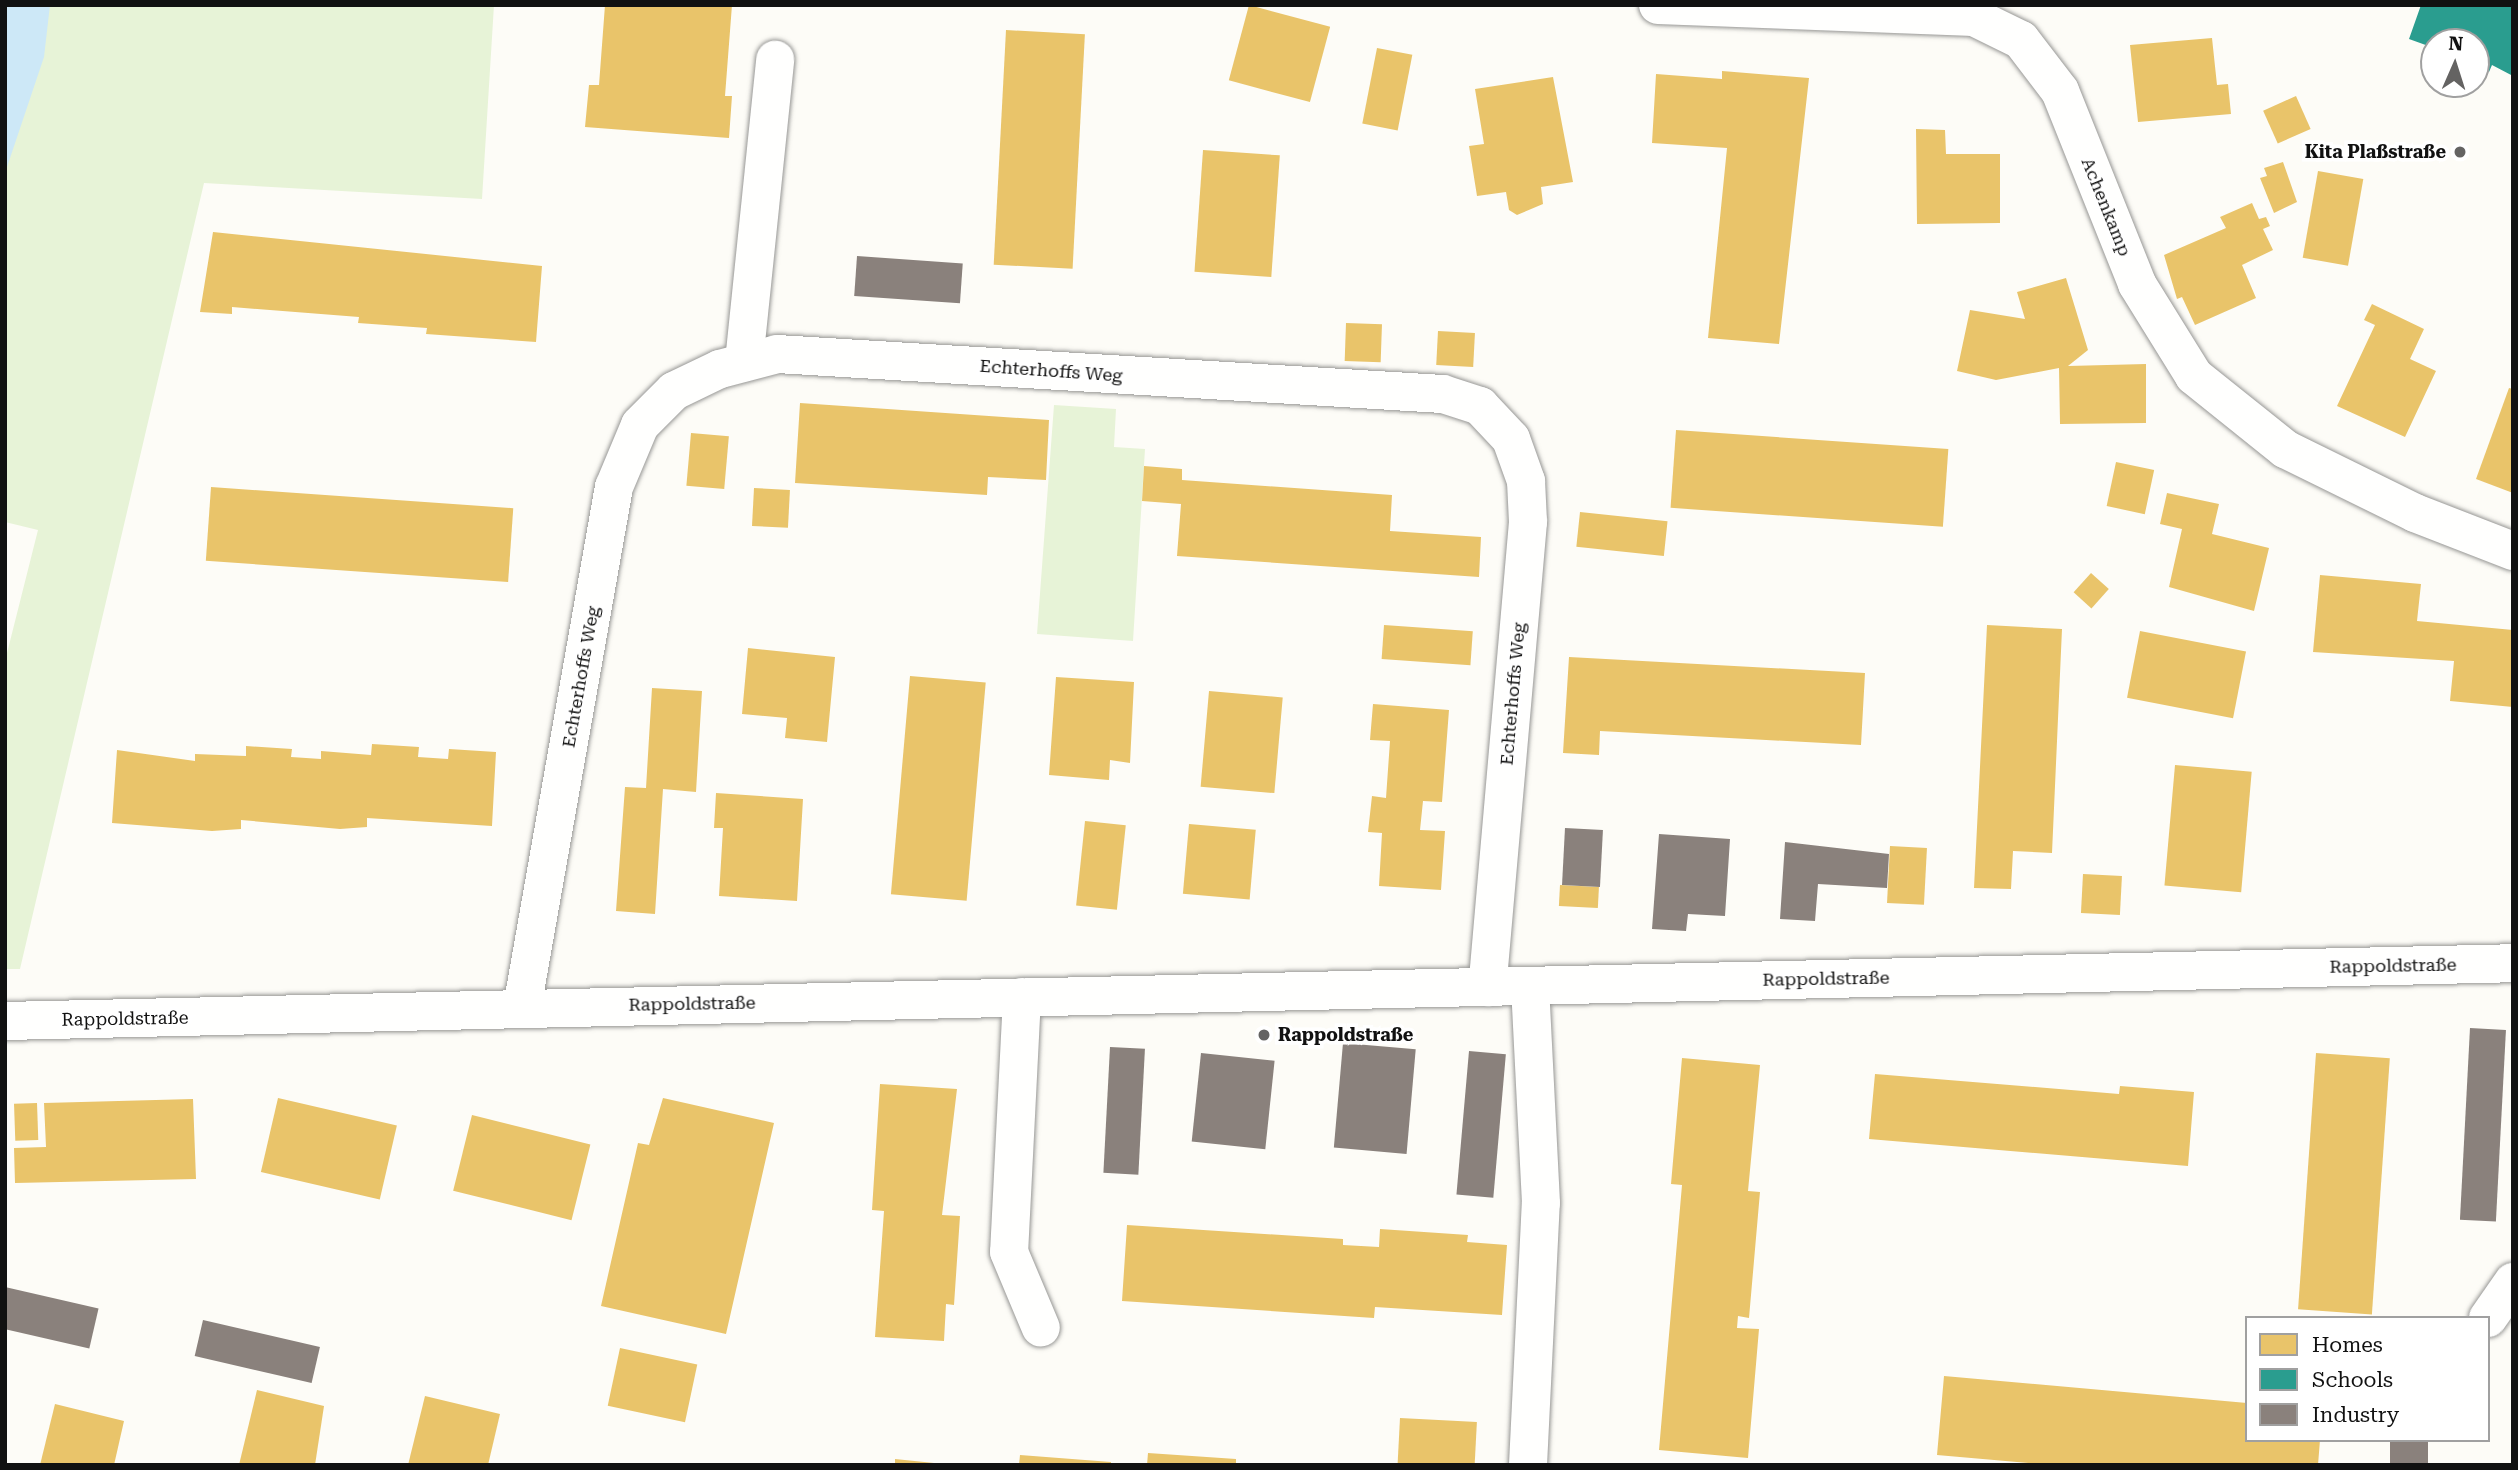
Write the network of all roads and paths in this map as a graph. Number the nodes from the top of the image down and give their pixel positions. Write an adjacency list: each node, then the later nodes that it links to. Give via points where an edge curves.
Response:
1 (1658, 5): 4 (street, Achenkamp, via 1974,17 2021,40 2060,91 2137,284 2194,376 2285,449 2415,513)
2 (775, 60): 3 (street)
3 (744, 362): 7 (street, Echterhoffs Weg, via 776,354 837,356 1443,394 1480,406 1511,439 1526,481 1528,522); 9 (street, Echterhoffs Weg, via 674,391 640,425 614,487)
4 (2513, 551)
5 (2513, 963): 6 (street, Rappoldstraße)
6 (1530, 986): 7 (street, Rappoldstraße); 14 (street, via 1541,1203)
7 (1487, 987): 8 (street, Rappoldstraße)
8 (1022, 997): 9 (street, Rappoldstraße); 13 (street, via 1009,1252)
9 (522, 1008): 10 (street, Rappoldstraße)
10 (5, 1021)
11 (2513, 1282): 12 (street)
12 (2489, 1316)
13 (1041, 1328)
14 (1528, 1465)

